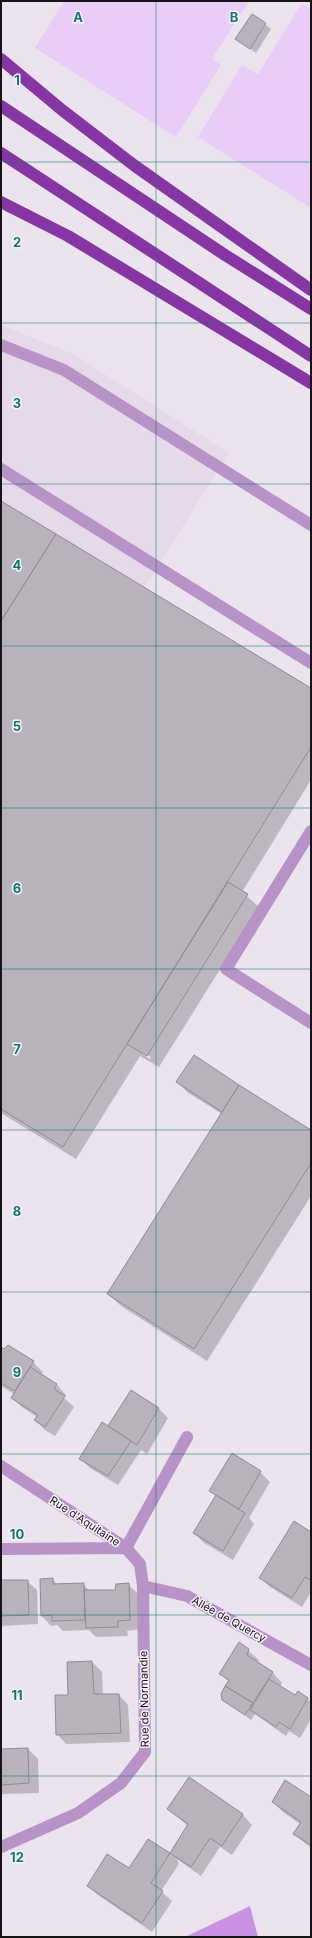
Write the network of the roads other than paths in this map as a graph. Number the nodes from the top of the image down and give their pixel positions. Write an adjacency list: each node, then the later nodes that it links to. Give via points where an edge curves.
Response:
1 (1, 59): 5 (highway, via 135,166)
2 (1, 106): 6 (highway, via 225,256)
3 (1, 153): 8 (highway)
4 (1, 202): 9 (highway, via 68,236)
5 (311, 290)
6 (311, 310)
7 (1, 344): 11 (street, via 64,370)
8 (311, 356)
9 (311, 383)
10 (1, 469): 12 (street)
11 (311, 525)
12 (311, 663)
13 (311, 831): 14 (street, via 226,969)
14 (311, 1023)
15 (187, 1437): 17 (street)
16 (1, 1466): 17 (street, Rue d'Aquitaine)
17 (126, 1548): 18 (street, Rue d'Aquitaine); 19 (street, Rue de Normandie, via 140,1564)
18 (1, 1549)
19 (143, 1586): 20 (street, Allée de Quercy, via 187,1596); 21 (street, Rue de Normandie, via 145,1752 121,1783 78,1813)
20 (311, 1665)
21 (1, 1847)

